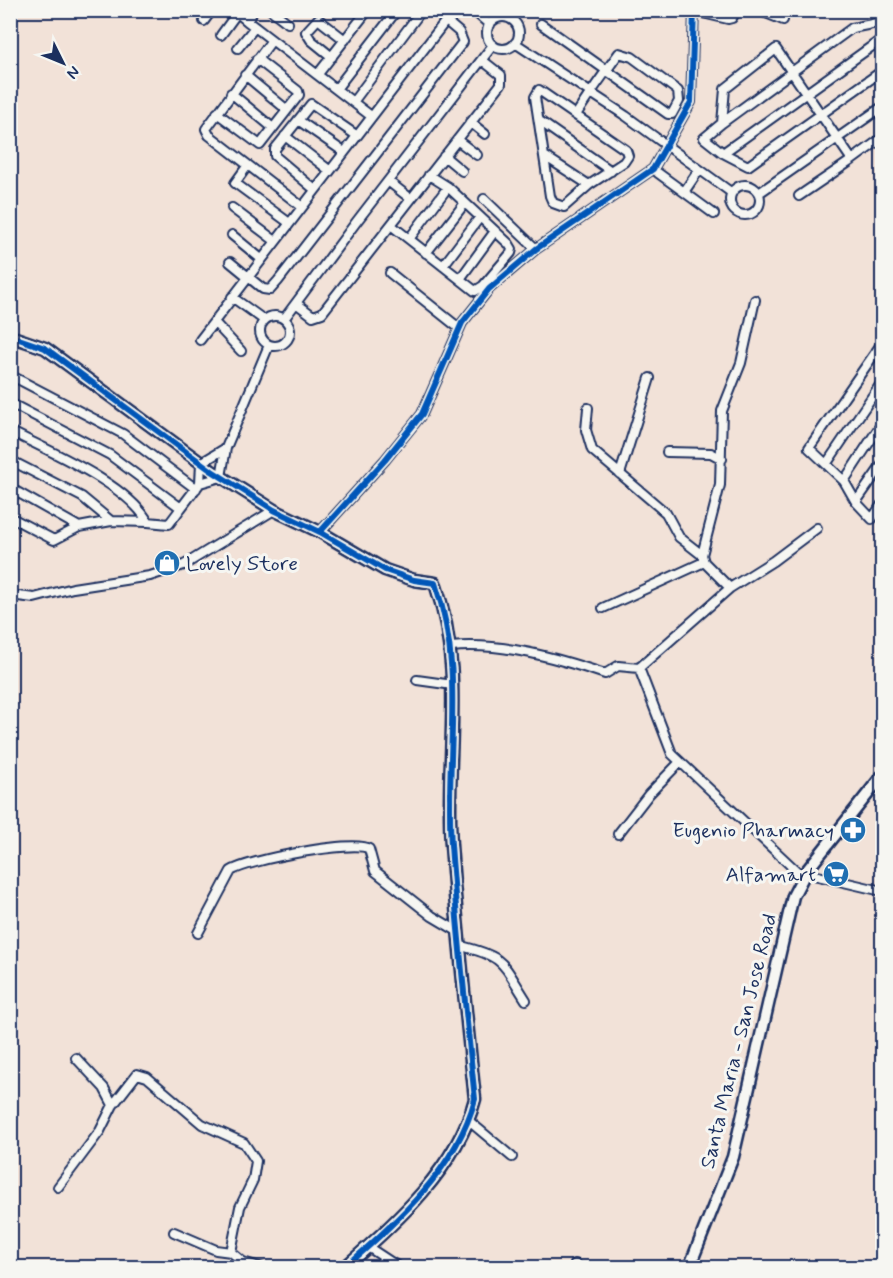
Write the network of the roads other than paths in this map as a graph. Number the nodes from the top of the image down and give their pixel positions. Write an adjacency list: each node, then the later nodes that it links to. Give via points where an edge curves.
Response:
1 (212, 10): 14 (street)
2 (254, 10): 15 (street)
3 (271, 10): 18 (street)
4 (368, 10): 25 (street)
5 (397, 10): 37 (street)
6 (422, 10): 41 (street)
7 (454, 10): 16 (street)
8 (472, 10): 20 (street)
9 (737, 10): 11 (street, via 728,19)
10 (758, 10): 13 (street)
11 (694, 11): 59 (street, via 691,102)
12 (235, 12): 15 (street); 22 (street)
13 (783, 20)
14 (204, 21)
15 (247, 21): 21 (street)
16 (446, 21): 47 (street); 100 (street, via 459,32 463,42 278,281 266,290)
17 (882, 22): 33 (street, via 852,28)
18 (288, 23)
19 (541, 24): 32 (street)
20 (490, 25): 26 (street, via 502,18 515,23); 27 (street, via 487,32)
21 (255, 27): 24 (street); 28 (street)
22 (221, 35)
23 (882, 39): 40 (street)
24 (272, 40): 30 (street); 35 (street)
25 (345, 40): 29 (street); 29 (street, via 318,19 306,32)
26 (515, 43): 27 (street, via 505,49); 38 (street)
27 (493, 45): 31 (street)
28 (238, 48)
29 (332, 57): 35 (street)
30 (257, 59): 36 (street); 43 (street, via 300,93)
31 (482, 60): 49 (street, via 503,80); 73 (street)
32 (607, 70): 32 (street, via 668,114 680,101 678,91 624,52); 38 (street)
33 (791, 71): 40 (street); 51 (street); 51 (street, via 776,50 725,88)
34 (882, 71): 45 (street)
35 (318, 74): 37 (street)
36 (245, 75): 39 (street); 43 (street)
37 (336, 89): 41 (street)
38 (590, 92): 46 (street); 59 (street)
39 (231, 93): 44 (street); 52 (street)
40 (806, 93): 45 (street); 61 (street)
41 (353, 102): 47 (street)
42 (882, 107): 56 (street)
43 (286, 109): 52 (street)
44 (216, 113): 52 (street, via 260,145); 66 (street, via 207,132)
45 (821, 114): 56 (street); 61 (street, via 748,166)
46 (576, 115): 50 (street, via 539,90 535,97); 70 (street, via 626,150 624,162)
47 (371, 116): 54 (street)
48 (298, 120): 54 (street, via 311,104); 55 (street); 60 (street)
49 (470, 122): 53 (street); 58 (street)
50 (541, 122): 64 (street); 70 (street)
51 (722, 123): 61 (street, via 704,138)
52 (273, 128)
53 (485, 134)
54 (356, 135): 60 (street)
55 (285, 136): 67 (street); 76 (street, via 275,149 275,156)
56 (837, 138): 65 (street); 79 (street)
57 (882, 138): 65 (street)
58 (457, 140): 62 (street); 63 (street)
59 (664, 145): 68 (street); 94 (street, via 653,169)
60 (344, 152): 67 (street)
61 (723, 153)
62 (477, 155)
63 (444, 156): 69 (street); 72 (street)
64 (546, 157): 74 (street); 74 (street, via 553,204 564,207)
65 (852, 159): 80 (street)
66 (248, 165): 84 (street); 88 (street, via 235,183)
67 (329, 170): 76 (street)
68 (699, 170): 77 (street); 78 (street)
69 (462, 171)
70 (611, 171): 74 (street)
71 (658, 173): 77 (street)
72 (429, 175): 75 (street); 81 (street)
73 (388, 181): 81 (street); 104 (street)
74 (589, 185)
75 (448, 187): 83 (street); 92 (street)
76 (315, 189): 84 (street)
77 (684, 192): 86 (street)
78 (732, 193): 79 (street, via 749,185); 79 (street, via 731,207 742,215 760,207)
79 (759, 193)
80 (799, 196)
81 (411, 199): 89 (street)
82 (484, 200): 94 (street)
83 (465, 203): 87 (street); 95 (street)
84 (301, 206): 88 (street)
85 (232, 208): 93 (street)
86 (714, 214)
87 (480, 217): 90 (street); 98 (street)
88 (288, 222): 93 (street)
89 (391, 225): 92 (street); 104 (street, via 322,313 313,316)
90 (495, 231): 101 (street); 101 (street, via 509,244 511,253 475,291)
91 (232, 235): 96 (street)
92 (409, 239): 95 (street)
93 (274, 240): 96 (street)
94 (536, 249): 108 (street, via 489,289)
95 (426, 253): 98 (street)
96 (260, 258): 100 (street)
97 (230, 262): 100 (street)
98 (443, 266): 101 (street)
99 (390, 273): 108 (street)
100 (248, 277): 102 (street)
101 (460, 279)
102 (232, 297): 106 (street); 107 (street)
103 (755, 300): 123 (street, via 741,363 722,411)
104 (296, 303): 105 (street)
105 (285, 319): 106 (street, via 270,316); 112 (street, via 290,332 288,339 283,344)
106 (264, 320): 112 (street, via 260,334)
107 (214, 321): 110 (street); 113 (street)
108 (459, 328): 142 (street, via 422,414)
109 (10, 336): 125 (street, via 45,348)
110 (200, 340)
111 (882, 343): 126 (street, via 809,448)
112 (269, 345): 121 (street)
113 (241, 351)
114 (10, 375): 131 (street, via 123,434)
115 (650, 378): 128 (street)
116 (882, 382): 126 (street)
117 (10, 403): 135 (street, via 110,455)
118 (588, 408): 128 (street, via 585,430 592,450)
119 (882, 423): 130 (street)
120 (10, 431): 139 (street, via 96,476 143,513)
121 (226, 448): 125 (street); 129 (street)
122 (667, 452): 123 (street, via 711,453)
123 (722, 459): 143 (street)
124 (10, 460): 138 (street, via 82,497)
125 (201, 463): 129 (street); 131 (street)
126 (827, 463): 130 (street)
127 (882, 465): 133 (street)
128 (620, 474): 143 (street, via 666,513 679,537)
129 (221, 477): 131 (street); 136 (street)
130 (844, 481): 133 (street)
131 (198, 486): 135 (street)
132 (10, 488): 140 (street)
133 (856, 502): 134 (street, via 872,519)
134 (882, 504)
135 (181, 508): 139 (street, via 169,524)
136 (274, 510): 142 (street); 145 (street, via 184,565 150,576 34,598)
137 (10, 517): 140 (street, via 54,540)
138 (111, 521): 139 (street); 140 (street)
139 (148, 522)
140 (79, 527)
141 (818, 528): 144 (street)
142 (320, 532): 147 (street, via 385,570 435,583 445,610)
143 (703, 559): 144 (street); 146 (street)
144 (730, 588): 148 (street)
145 (10, 595)
146 (603, 608)
147 (451, 647): 148 (street, via 534,654 605,674 618,666); 150 (street)
148 (639, 668): 151 (street)
149 (417, 680): 150 (street)
150 (453, 685): 156 (street, via 451,844)
151 (679, 763): 153 (street, via 648,794); 154 (street)
152 (882, 776): 154 (street, Santa Maria - San Jose Road)
153 (618, 834)
154 (804, 875): 155 (street); 171 (street, Santa Maria - San Jose Road, via 793,896 733,1158)
155 (882, 891)
156 (459, 932): 157 (street, via 375,872 369,849 357,844 286,854 238,866 231,871); 158 (street)
157 (198, 933)
158 (460, 946): 159 (street, via 500,959); 162 (street, via 475,1099)
159 (526, 1000)
160 (76, 1058): 161 (street, via 104,1088)
161 (113, 1105): 164 (street, via 100,1131); 167 (street, via 137,1074 147,1077 202,1124 244,1143 256,1161 253,1180 240,1207)
162 (469, 1121): 163 (street); 166 (street, via 432,1179 399,1219)
163 (512, 1157)
164 (58, 1187)
165 (174, 1232): 167 (street, via 216,1250)
166 (368, 1247): 169 (street); 170 (street)
167 (231, 1252): 168 (street, via 243,1262)
168 (263, 1268)
169 (344, 1268)
170 (400, 1268)
171 (689, 1268)

